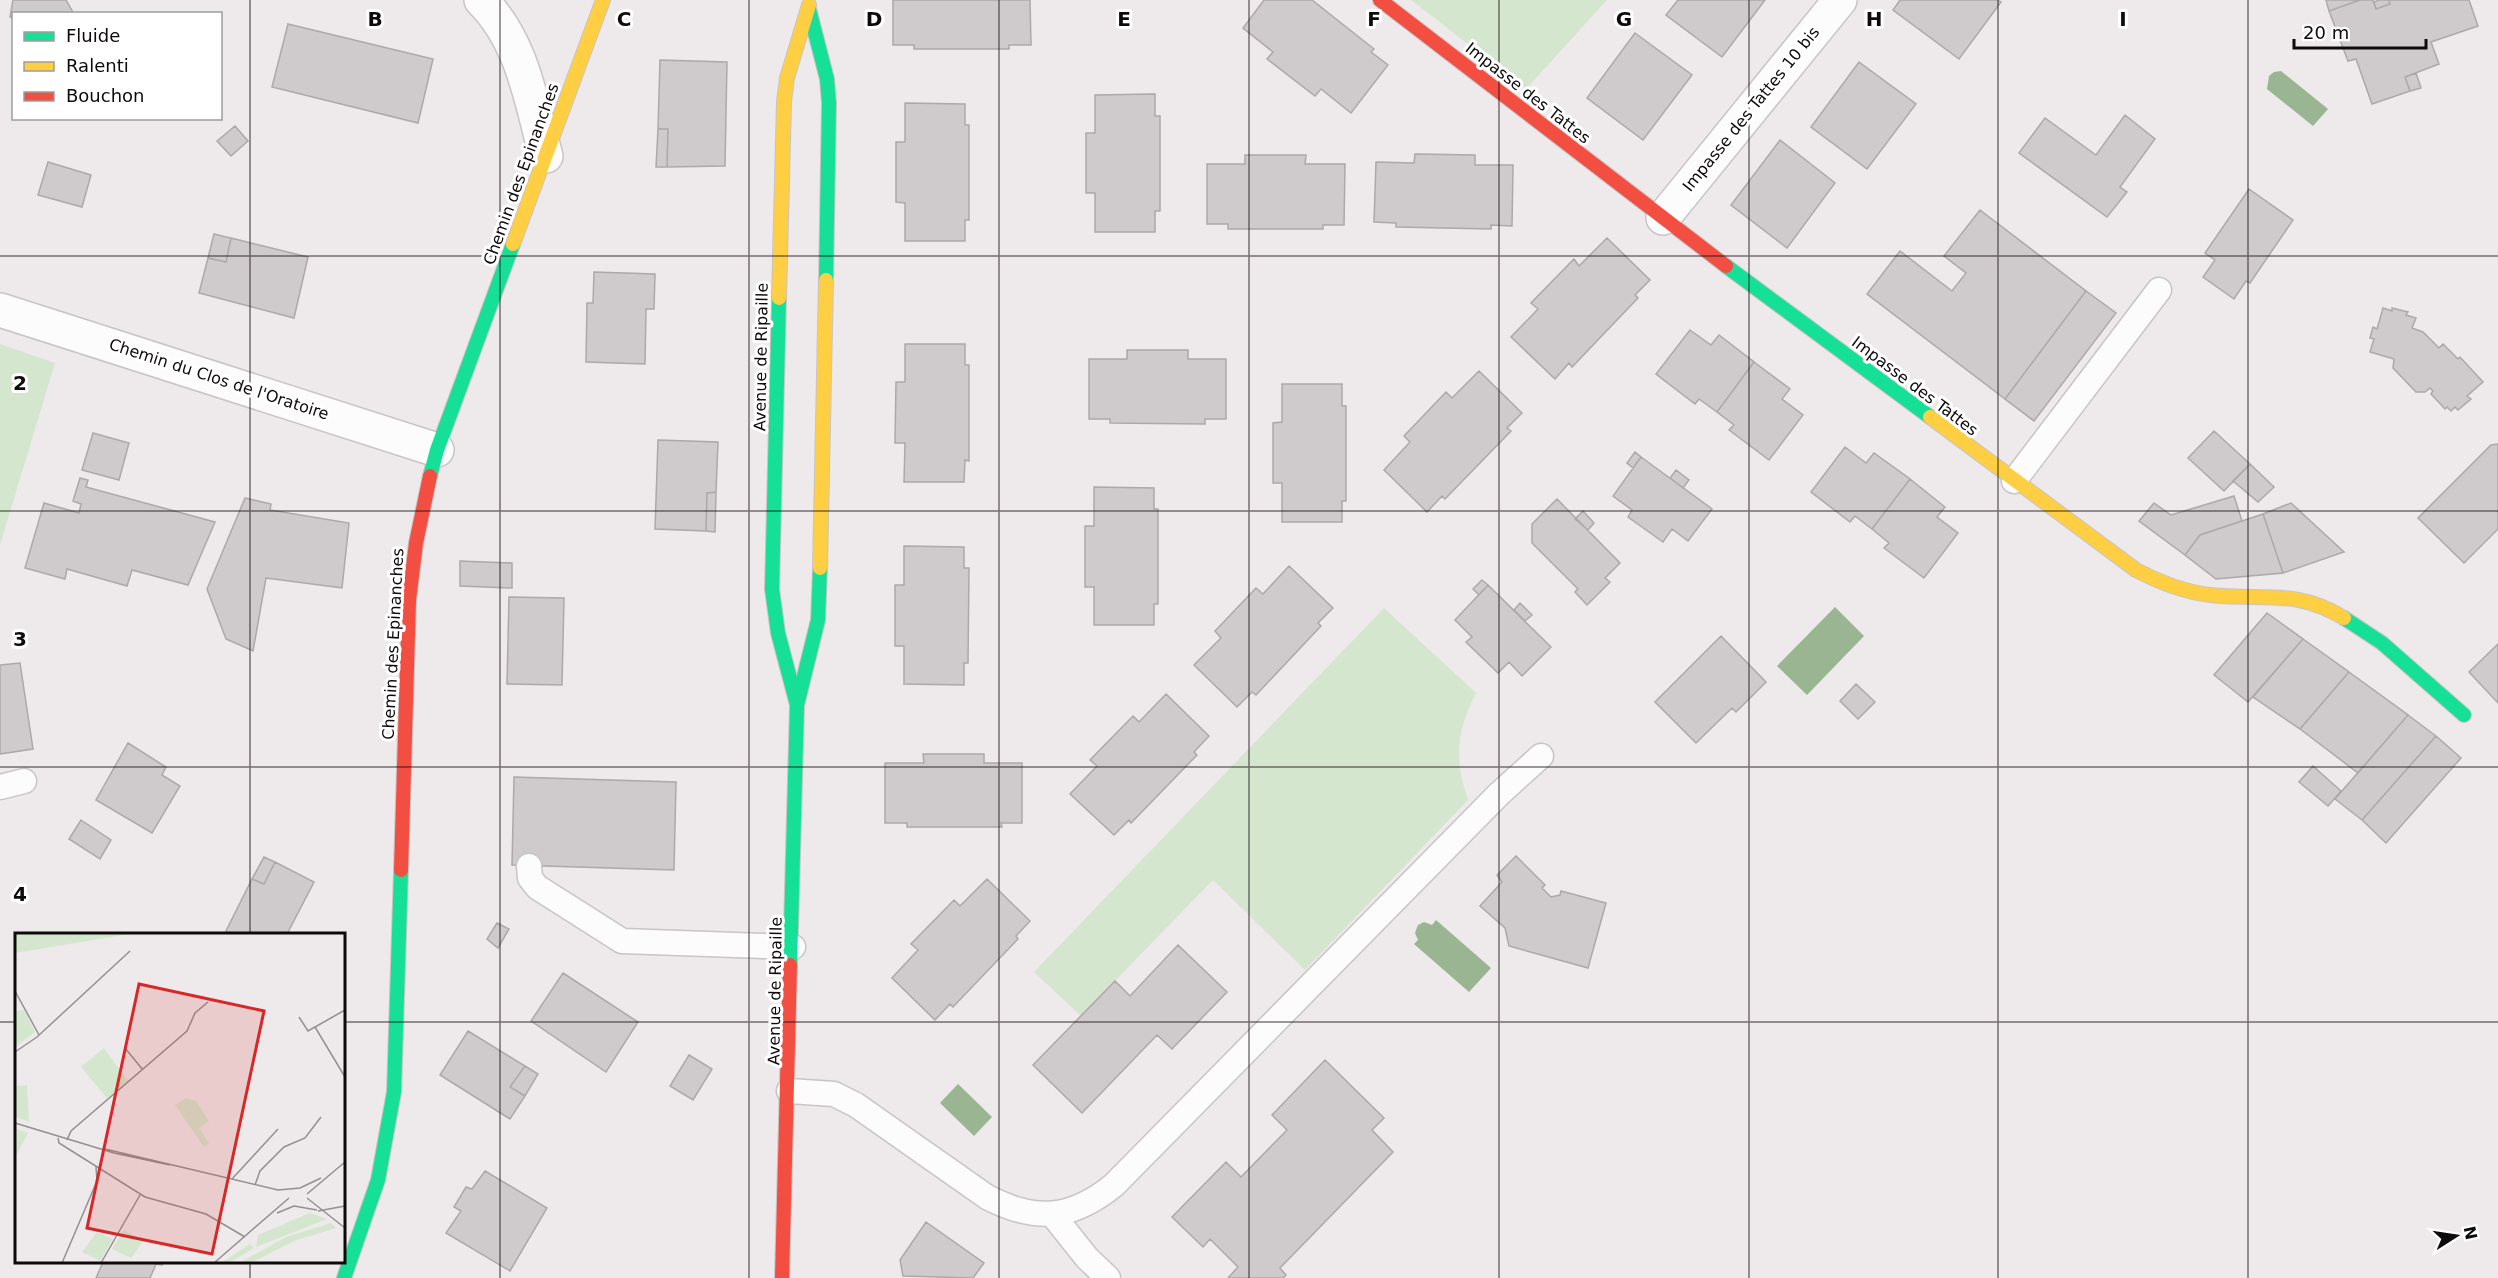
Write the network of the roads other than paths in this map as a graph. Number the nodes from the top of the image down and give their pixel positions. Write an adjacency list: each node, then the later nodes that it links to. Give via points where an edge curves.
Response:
1 (481, 0): 6 (street, via 516,47)
2 (603, 0): 6 (street, Chemin des Epinanches)
3 (1380, 0): 7 (street, Impasse des Tattes)
4 (1840, 0): 7 (street, Impasse des Tattes 10 bis)
5 (809, 5): 12 (street, Avenue de Ripaille, via 827,79 819,291 819,600 818,620); 12 (street, Avenue de Ripaille, via 784,102 785,295 772,589 780,648)
6 (546, 156): 10 (street, Chemin des Epinanches)
7 (1663, 218): 11 (street, Impasse des Tattes)
8 (2159, 290): 11 (lane)
9 (0, 310): 10 (street, Chemin du Clos de l'Oratoire)
10 (437, 450): 21 (street, Chemin des Epinanches, via 422,499 409,600 394,1092 378,1180)
11 (2014, 481): 13 (street, Impasse des Tattes, via 2111,554 2162,584 2191,593 2286,597 2349,620)
12 (797, 705): 18 (street, Avenue de Ripaille)
13 (2464, 715)
14 (1541, 756): 20 (lane, via 1498,794 1114,1185 1075,1210)
15 (24, 782): 16 (lane)
16 (0, 787)
17 (529, 866): 18 (lane, via 530,878 537,887 622,941)
18 (793, 947): 19 (street, Avenue de Ripaille)
19 (789, 1091): 20 (lane, via 834,1094 856,1105 987,1197 1018,1210); 22 (street, Avenue de Ripaille)
20 (1052, 1214): 23 (lane)
21 (344, 1278)
22 (782, 1278)
23 (1108, 1278)

